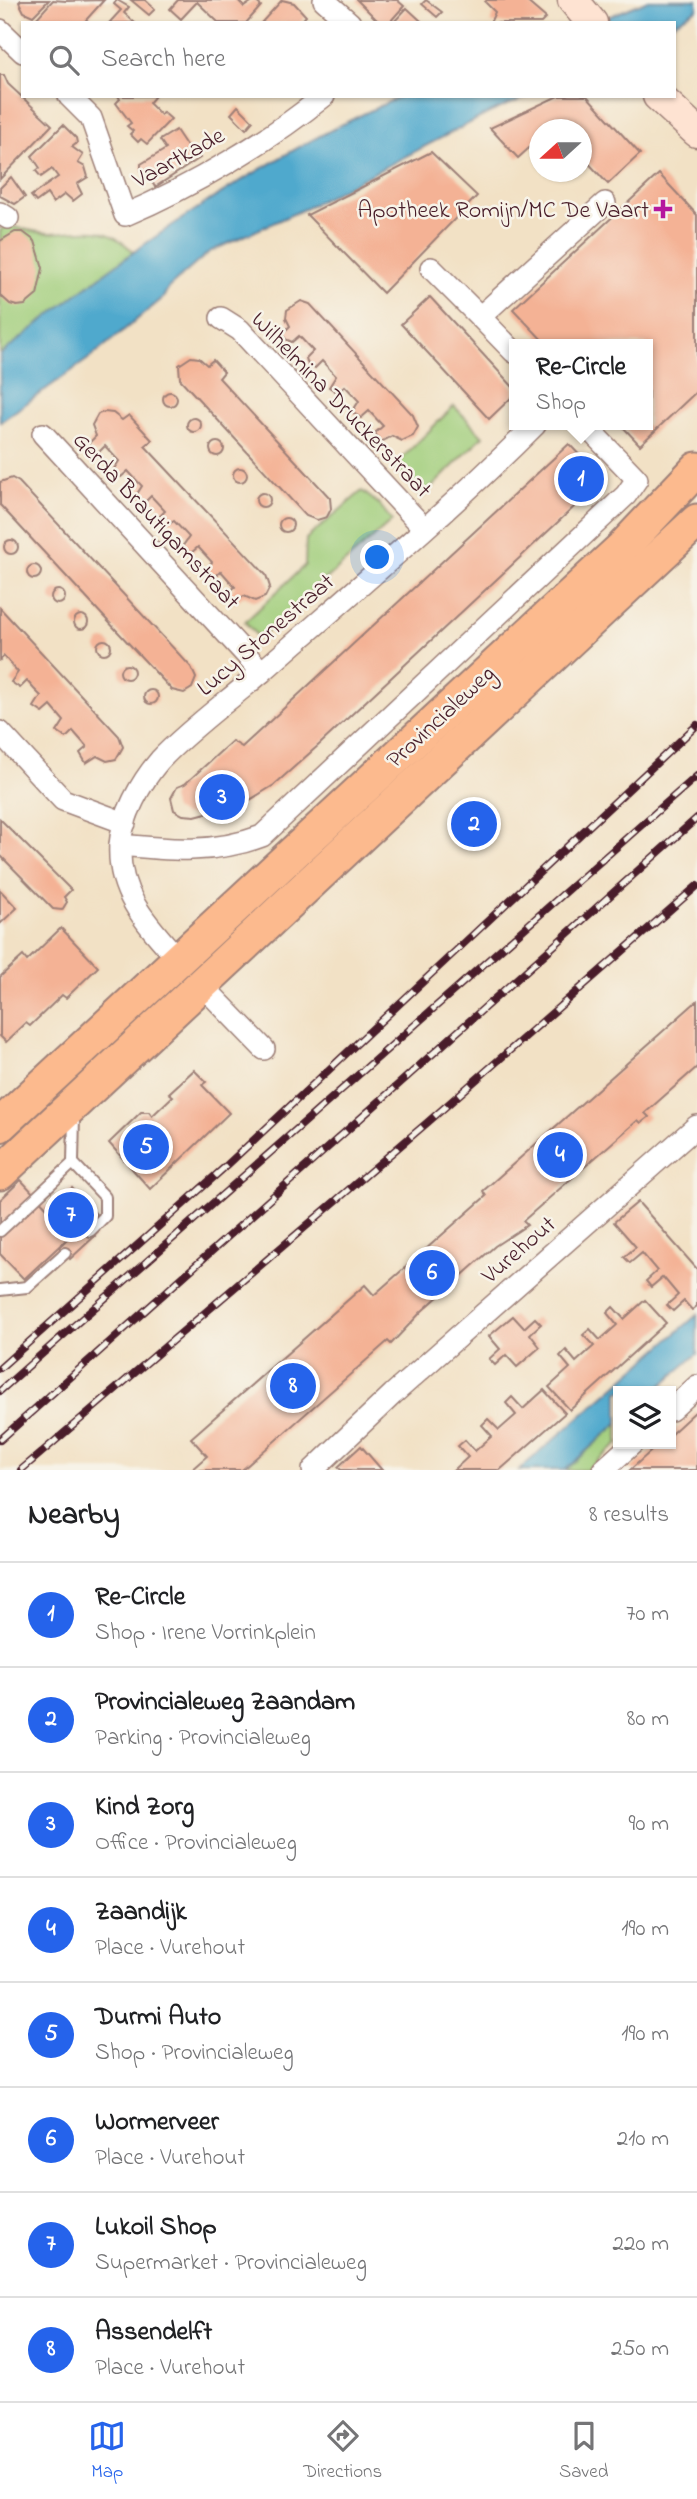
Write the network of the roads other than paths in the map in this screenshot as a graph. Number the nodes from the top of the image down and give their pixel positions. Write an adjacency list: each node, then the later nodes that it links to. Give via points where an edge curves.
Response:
1 (324, 0): 2 (street)
2 (347, 21)
3 (0, 30): 4 (street)
4 (21, 50)
5 (71, 98): 6 (street, Vaartkade, via 91,118 125,215 163,199 299,117)
6 (322, 98)
7 (660, 98): 8 (street)
8 (697, 132)
9 (605, 203): 11 (street)
10 (431, 268): 11 (street)
11 (480, 317): 13 (street)
12 (221, 318): 19 (street, Wilhelmina Druckerstraat, via 240,330)
13 (509, 347)
14 (530, 430): 19 (street, Lucy Stonestraat)
15 (590, 430): 23 (street, Provincialeweg, via 636,479 626,495 262,836 207,850)
16 (43, 434): 20 (street, Gerda Brautigamstraat)
17 (697, 469): 24 (main road, Provincialeweg, via 623,547)
18 (697, 521): 25 (main road, Provincialeweg)
19 (424, 528): 20 (street, Lucy Stonestraat)
20 (262, 672): 22 (street, Lucy Stonestraat, via 159,762)
21 (0, 732): 22 (street, via 63,800)
22 (125, 823): 23 (street, Lucy Stonestraat)
23 (120, 845): 24 (street, Lucy Stonestraat, via 122,880 135,908)
24 (178, 959): 25 (main road); 28 (main road, Provincialeweg)
25 (201, 984): 26 (street); 27 (main road, Provincialeweg)
26 (264, 1049)
27 (74, 1104): 30 (lane); 31 (main road, Provincialeweg)
28 (0, 1125)
29 (697, 1126): 39 (street, Vurehout, via 419,1370)
30 (73, 1163): 32 (lane); 33 (lane, via 105,1197 105,1216)
31 (2, 1167)
32 (0, 1231)
33 (90, 1231)
34 (65, 1253): 35 (lane, via 27,1287)
35 (0, 1290)
36 (697, 1386): 37 (street)
37 (676, 1405)
38 (626, 1449): 40 (street)
39 (313, 1470)
40 (603, 1470)

